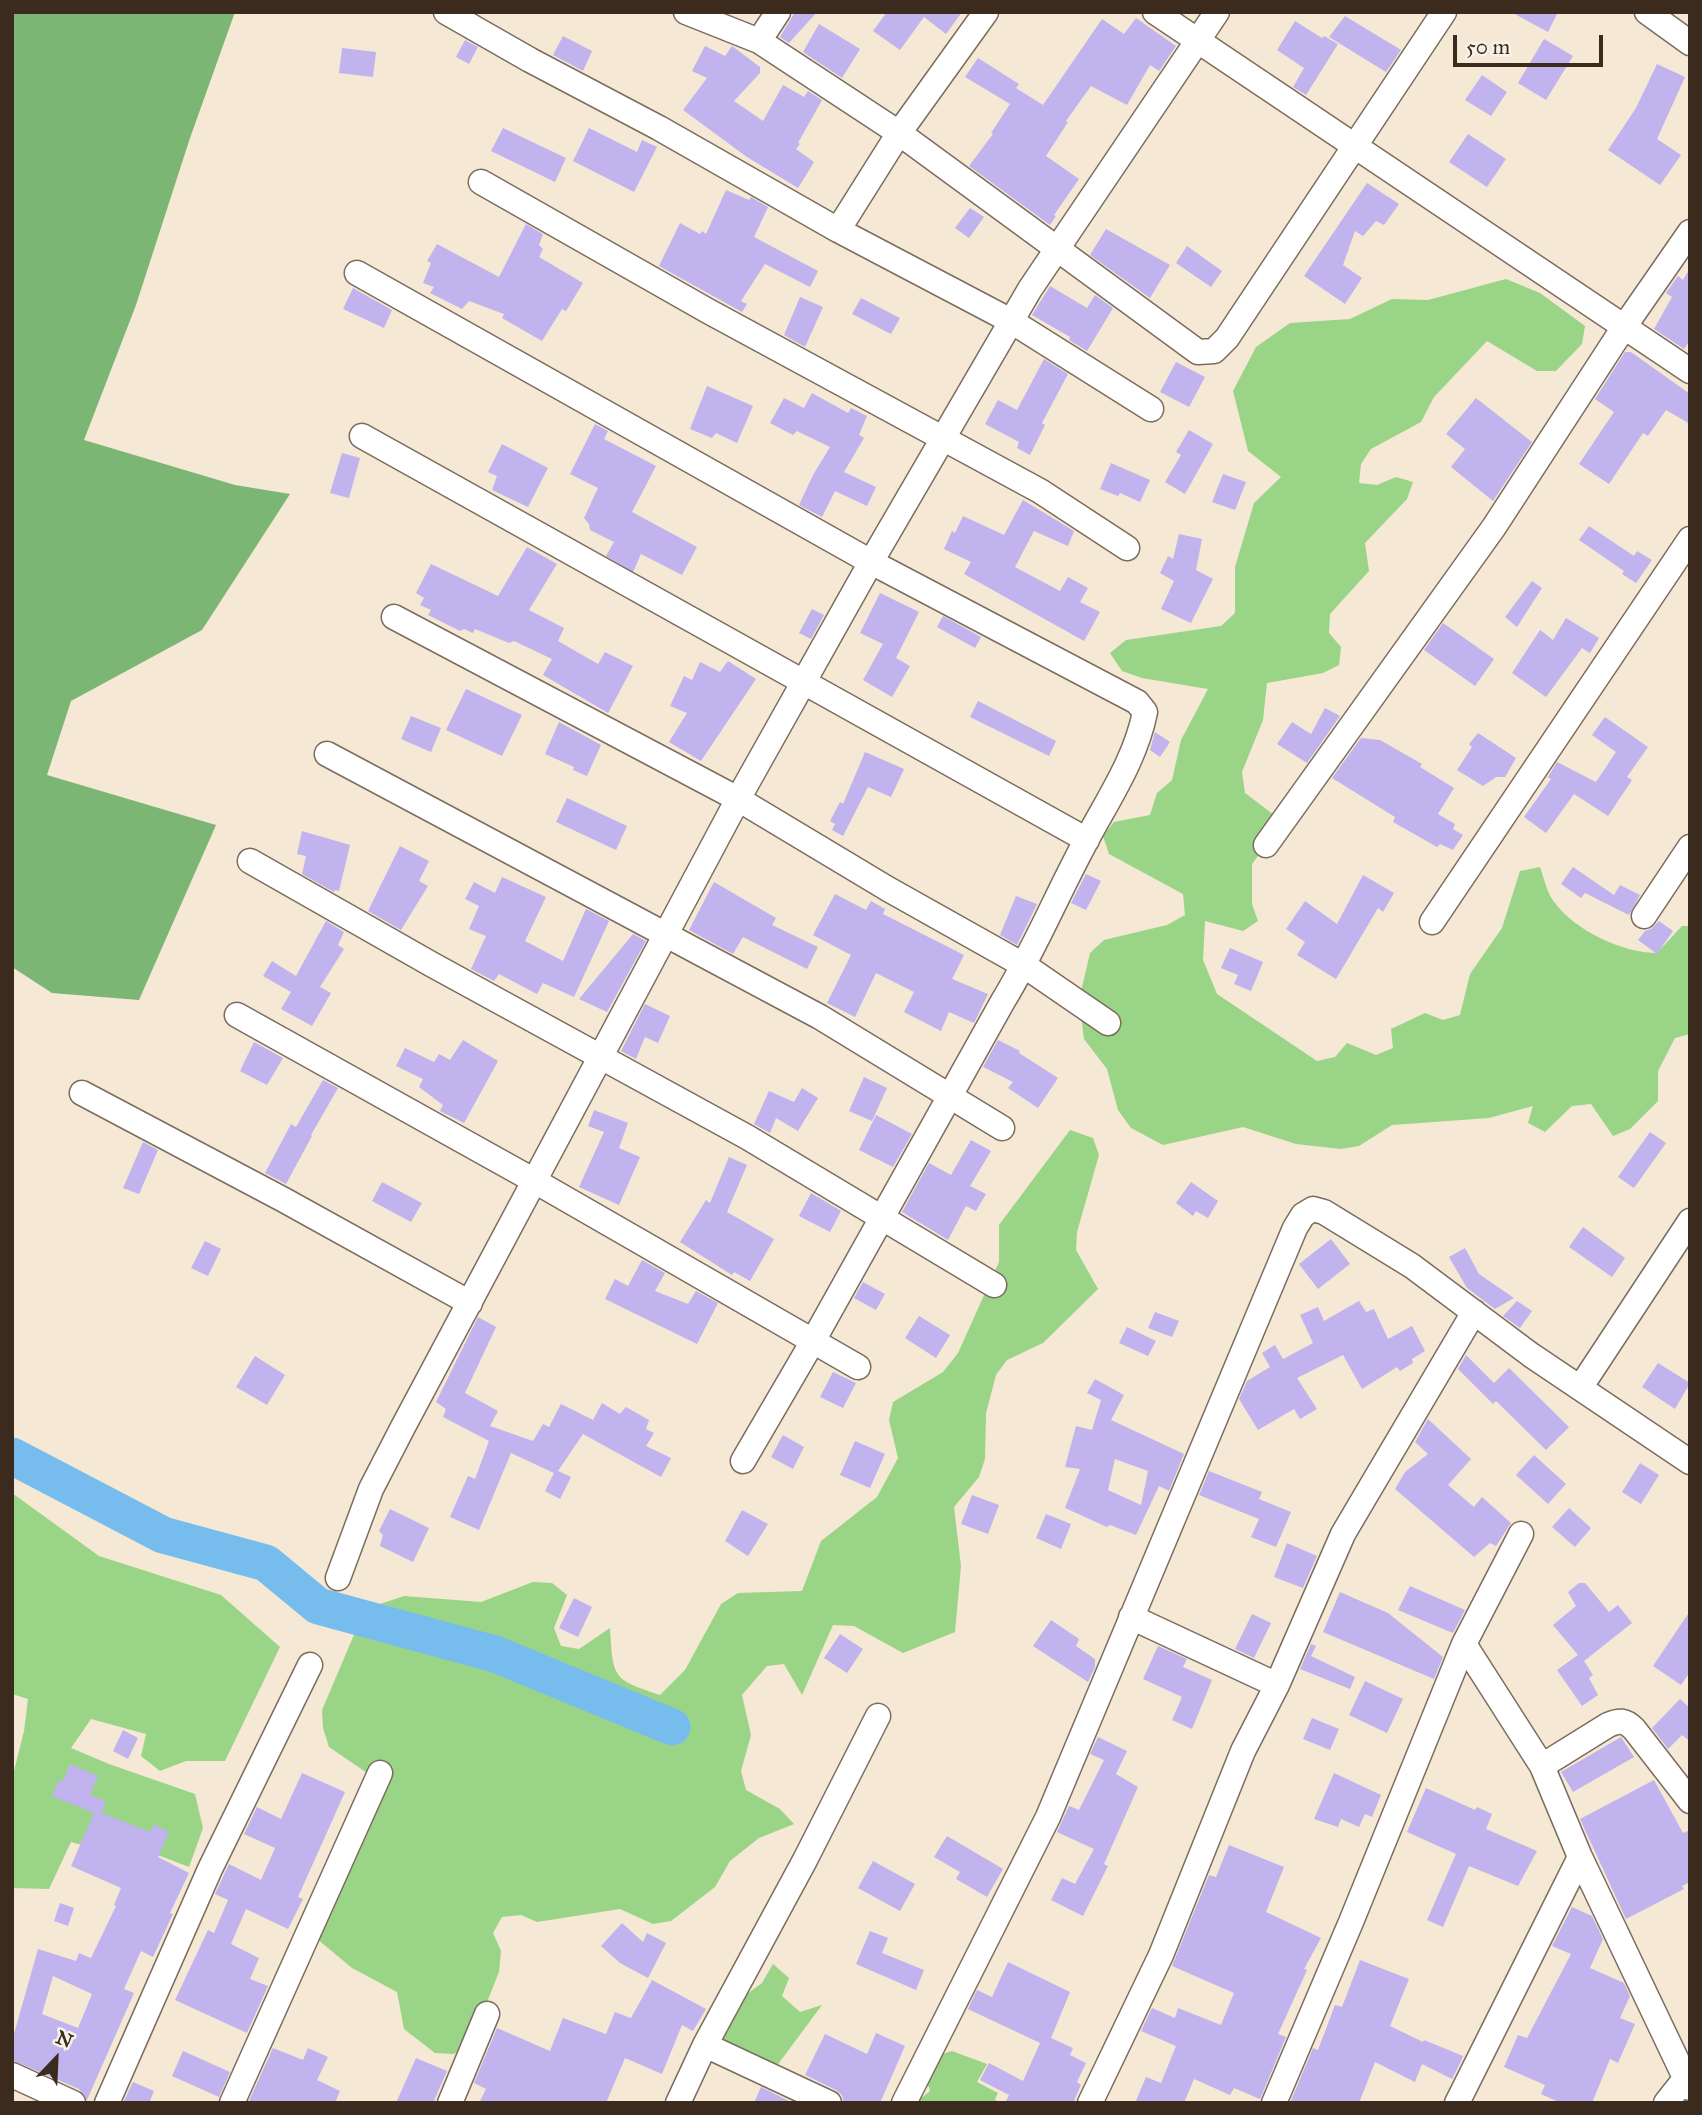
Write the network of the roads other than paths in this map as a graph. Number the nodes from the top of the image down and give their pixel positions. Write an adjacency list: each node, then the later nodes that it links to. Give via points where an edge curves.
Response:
1 (446, 12): 15 (street)
2 (686, 12): 10 (street)
3 (778, 12): 10 (street)
4 (986, 12): 12 (street)
5 (1155, 12): 9 (street)
6 (1217, 12): 9 (street)
7 (1444, 12): 13 (street)
8 (1647, 12): 11 (street)
9 (1197, 40): 13 (street); 17 (street)
10 (759, 41): 12 (street)
11 (1690, 43)
12 (899, 133): 15 (street); 17 (street)
13 (1353, 147): 17 (street, via 1214,351 1198,352); 20 (street)
14 (481, 182): 24 (street)
15 (838, 230): 19 (street)
16 (1690, 232): 20 (street)
17 (1056, 249): 19 (street)
18 (356, 273): 27 (street)
19 (1011, 321): 22 (street); 24 (street)
20 (1624, 327): 21 (street); 33 (street, via 1493,527)
21 (1690, 371)
22 (1152, 410)
23 (362, 436): 29 (street)
24 (943, 437): 26 (street, via 1041,491); 27 (street)
25 (1690, 539): 37 (street)
26 (1127, 548)
27 (871, 562): 29 (street); 32 (street, via 1137,702 1145,712 1116,790)
28 (394, 617): 31 (street)
29 (804, 682): 31 (street); 32 (street)
30 (327, 754): 38 (street)
31 (738, 800): 38 (street); 39 (street)
32 (1087, 839): 39 (street)
33 (1266, 845)
34 (1690, 847): 36 (street)
35 (250, 861): 42 (street)
36 (1644, 916)
37 (1432, 922)
38 (666, 936): 42 (street); 44 (street, via 820,1017)
39 (1025, 966): 41 (street); 44 (street)
40 (237, 1015): 46 (street)
41 (1108, 1023)
42 (600, 1057): 46 (street); 47 (street)
43 (82, 1093): 50 (street)
44 (949, 1097): 45 (street); 47 (street)
45 (1002, 1128)
46 (533, 1180): 50 (street); 52 (street)
47 (883, 1216): 49 (street); 52 (street)
48 (1690, 1221): 54 (street)
49 (994, 1286)
50 (470, 1303): 58 (street, via 371,1489)
51 (1474, 1312): 54 (street); 59 (street, via 1412,1266 1324,1212 1313,1209 1303,1215); 62 (street, via 1343,1534)
52 (813, 1341): 53 (street); 55 (street)
53 (858, 1367)
54 (1580, 1388): 56 (street)
55 (743, 1461)
56 (1690, 1462)
57 (1521, 1534): 60 (street)
58 (338, 1578)
59 (1131, 1617): 62 (street); 78 (street, via 1048,1817)
60 (1464, 1644): 64 (street); 80 (street)
61 (310, 1665): 73 (street, via 211,1869)
62 (1277, 1685): 79 (street, via 1243,1751 1161,1955)
63 (878, 1716): 69 (street)
64 (1542, 1766): 66 (street, via 1618,1720 1634,1729); 67 (street)
65 (380, 1773): 74 (street)
66 (1690, 1801)
67 (1580, 1857): 71 (street); 81 (street)
68 (487, 2014): 75 (street)
69 (705, 2045): 76 (street); 77 (street)
70 (12, 2075): 72 (street)
71 (1687, 2083): 82 (street)
72 (73, 2103)
73 (107, 2103)
74 (232, 2103)
75 (450, 2103)
76 (678, 2103)
77 (829, 2103)
78 (904, 2103)
79 (1090, 2103)
80 (1274, 2103)
81 (1457, 2103)
82 (1666, 2103)

